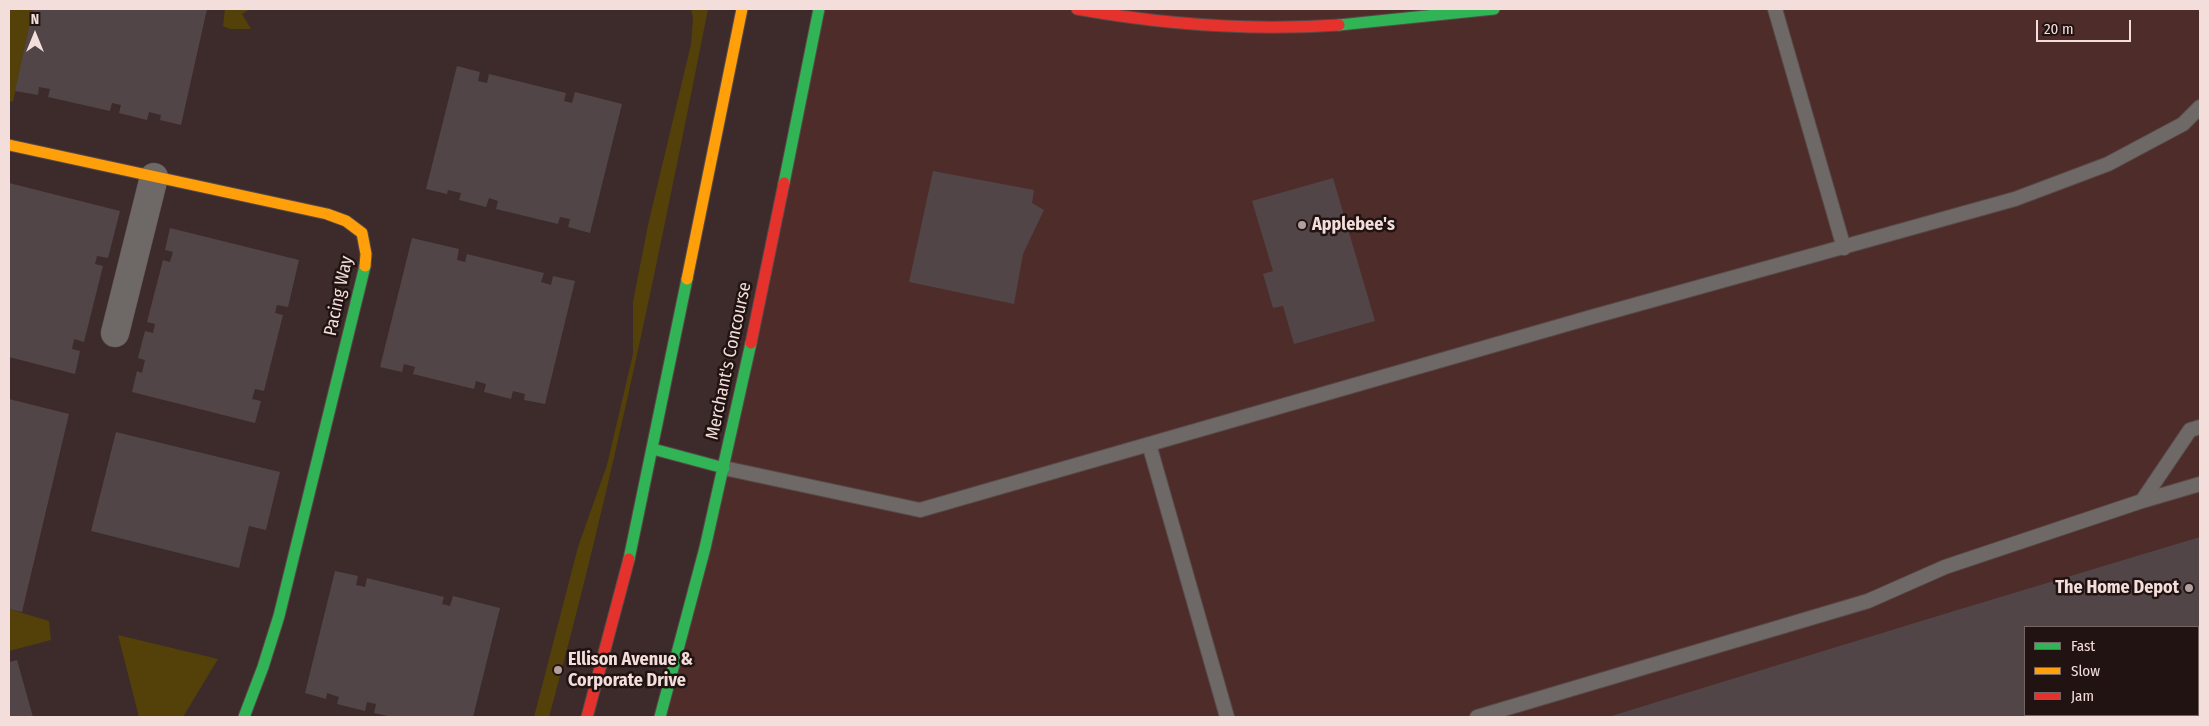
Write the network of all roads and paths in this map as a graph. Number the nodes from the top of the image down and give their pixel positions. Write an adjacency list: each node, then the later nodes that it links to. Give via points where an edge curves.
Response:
1 (742, 9): 13 (street)
2 (819, 9): 14 (street, Merchant's Concourse)
3 (1077, 9): 4 (street, via 1202,26 1258,28 1350,25)
4 (1494, 9)
5 (1775, 9): 9 (lane)
6 (2200, 107): 9 (lane, via 2168,132 2108,164 2063,183)
7 (9, 146): 8 (street, Pacing Way)
8 (154, 176): 10 (street); 17 (street, Pacing Way, via 338,218 362,234 366,254 273,641)
9 (1844, 248): 12 (lane)
10 (115, 333)
11 (2200, 427): 16 (lane, via 2190,430)
12 (1149, 444): 14 (lane, via 920,510); 20 (lane)
13 (653, 449): 14 (street); 18 (street, via 633,543)
14 (724, 468): 19 (street, Merchant's Concourse)
15 (2200, 484): 16 (lane)
16 (2142, 501): 21 (lane, via 1945,567 1868,601)
17 (244, 717)
18 (586, 717)
19 (660, 717)
20 (1227, 717)
21 (1477, 717)

